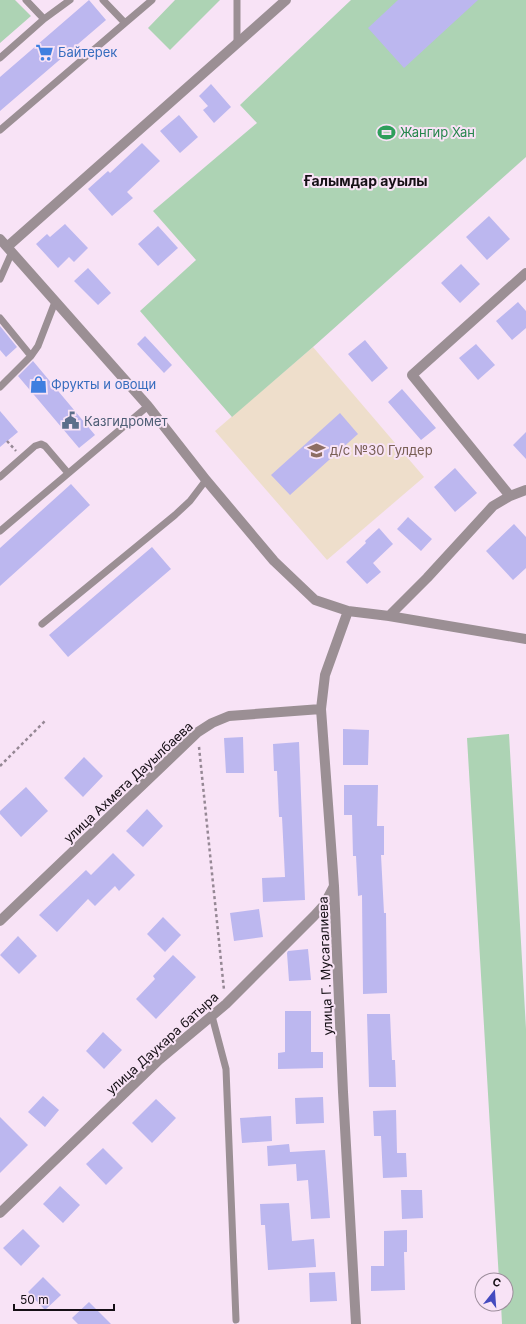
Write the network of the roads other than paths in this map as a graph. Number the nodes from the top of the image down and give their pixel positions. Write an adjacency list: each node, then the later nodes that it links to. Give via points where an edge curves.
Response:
1 (26, 0): 7 (lane)
2 (70, 0): 7 (lane)
3 (103, 0): 8 (lane)
4 (152, 0): 8 (lane)
5 (237, 0): 9 (lane)
6 (286, 0): 9 (street)
7 (44, 19): 10 (lane)
8 (125, 23): 11 (lane)
9 (237, 43): 12 (street)
10 (0, 58)
11 (0, 130)
12 (6, 246): 14 (lane); 15 (street)
13 (526, 273): 24 (street, via 412,375)
14 (0, 279)
15 (56, 302): 17 (lane, via 43,337); 19 (street)
16 (0, 318): 17 (lane)
17 (31, 356): 18 (lane)
18 (0, 387)
19 (148, 406): 20 (lane); 22 (street)
20 (68, 473): 21 (lane, via 46,446 40,444); 25 (lane)
21 (0, 477)
22 (206, 480): 26 (street, via 274,561 315,600); 28 (lane, via 175,515)
23 (526, 490): 24 (street)
24 (510, 496): 27 (street, via 493,506)
25 (0, 531)
26 (348, 611): 27 (street); 30 (street, улица Г. Мусагалиева, via 325,675)
27 (389, 616): 29 (street)
28 (42, 624)
29 (526, 639)
30 (321, 709): 31 (street, улица Г. Мусагалиева); 32 (street, улица Ахмета Дауылбаева, via 229,716 212,722 198,732)
31 (334, 886): 33 (street, улица Даукара батыра, via 324,905 314,916); 36 (street, улица Г. Мусагалиева)
32 (0, 921)
33 (212, 1016): 34 (street, улица Даукара батыра, via 159,1060); 35 (lane, via 226,1069)
34 (0, 1213)
35 (236, 1320)
36 (356, 1324)

